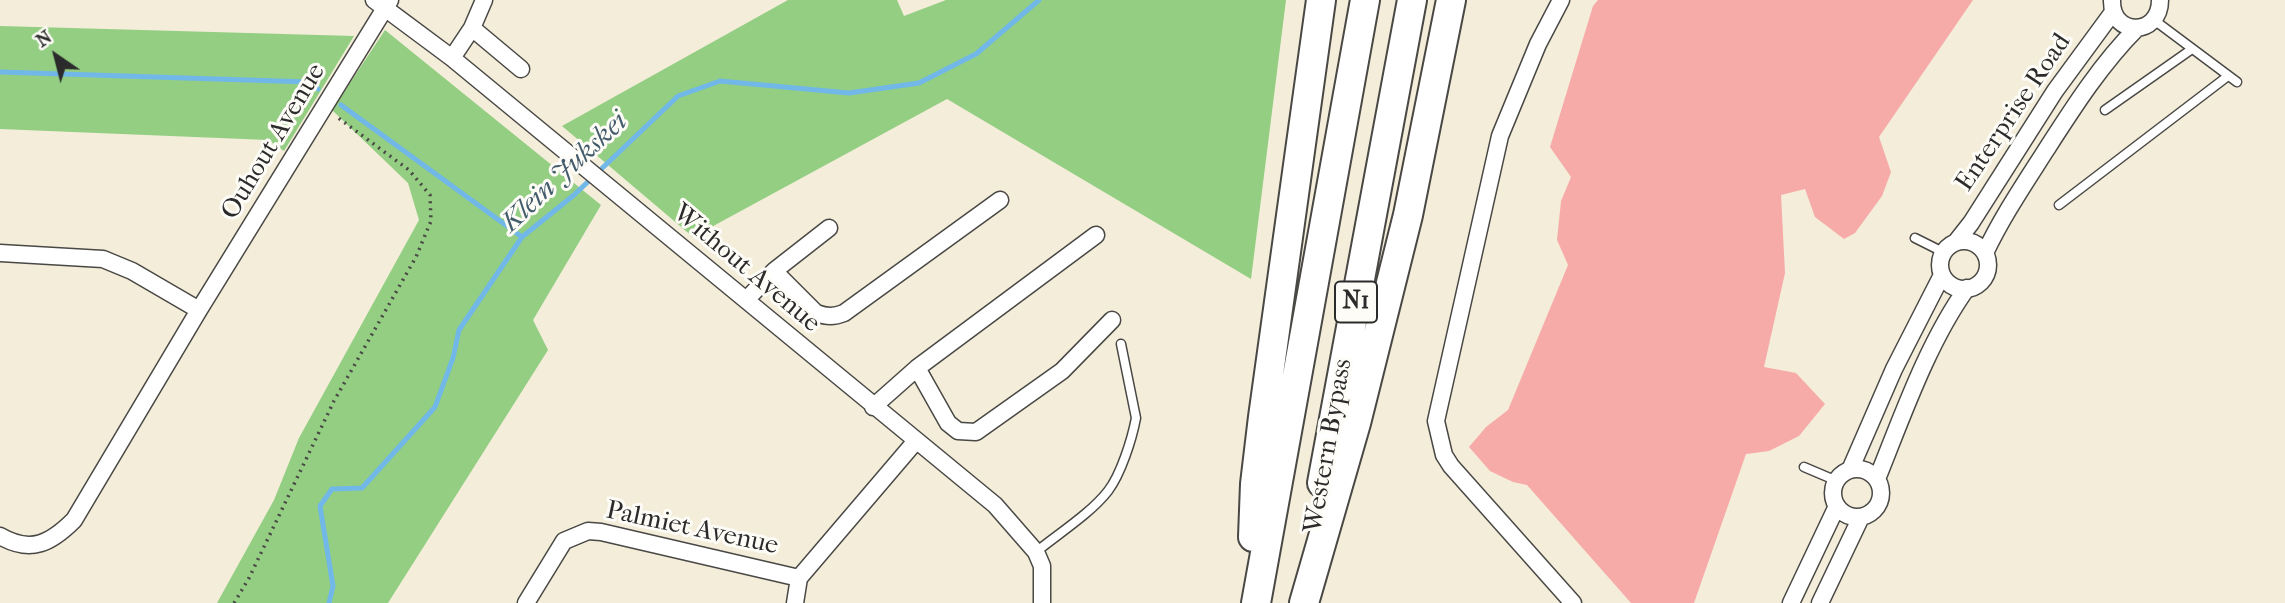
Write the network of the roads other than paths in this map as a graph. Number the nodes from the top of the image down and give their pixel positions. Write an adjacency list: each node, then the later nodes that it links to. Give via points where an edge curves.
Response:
1 (484, 0): 11 (street)
2 (1321, 0): 48 (highway, via 1258,457 1252,543)
3 (1365, 0): 48 (highway, Western Bypass / N1)
4 (1412, 0): 49 (highway, Western Bypass / N1)
5 (1451, 0): 49 (highway, via 1405,228 1356,423)
6 (1561, 0): 50 (street, via 1500,136 1436,421 1451,467)
7 (2160, 0): 10 (street)
8 (383, 3): 14 (street, Without Avenue); 31 (street, Ouhout Avenue)
9 (2113, 6): 12 (street, via 2124,26); 24 (street, Enterprise Road, via 1971,223)
10 (2154, 20): 12 (street); 13 (lane)
11 (472, 27): 14 (street); 15 (street)
12 (2137, 28): 26 (street, Enterprise Road, via 2063,123)
13 (2192, 48): 16 (lane); 18 (lane)
14 (452, 58): 30 (street, Without Avenue)
15 (521, 69)
16 (2228, 76): 17 (lane); 20 (lane)
17 (2238, 82)
18 (2105, 110)
19 (1000, 200): 27 (street, via 835,316 824,317 808,307)
20 (2059, 205)
21 (829, 228): 27 (street)
22 (1096, 235): 34 (street)
23 (1915, 239): 24 (lane)
24 (1949, 247): 26 (street, via 1972,242); 28 (street, via 1940,260)
25 (0, 253): 31 (street, via 103,260 132,271)
26 (1985, 253): 29 (street, via 1985,275)
27 (775, 271): 30 (street)
28 (1942, 275): 29 (street, via 1952,286); 38 (street)
29 (1967, 288): 39 (street, via 1917,382)
30 (746, 300): 35 (street, Without Avenue)
31 (199, 310): 42 (street, Ouhout Avenue, via 74,520 47,542 31,546)
32 (1112, 320): 34 (street, via 1062,370 976,432 958,431 948,423)
33 (1121, 344): 43 (lane, via 1136,418 1115,481 1097,502)
34 (917, 368): 35 (street)
35 (873, 407): 36 (street, Without Avenue)
36 (915, 442): 43 (street, Without Avenue, via 995,505); 44 (street)
37 (1804, 467): 38 (lane)
38 (1843, 476): 39 (street, via 1866,471); 40 (street, via 1833,497)
39 (1877, 479): 41 (street, via 1879,504)
40 (1837, 506): 41 (street, via 1846,515); 51 (street)
41 (1861, 517): 52 (street)
42 (0, 536)
43 (1036, 552): 47 (street, via 1042,566)
44 (799, 578): 45 (street, Palmiet Avenue, via 588,531 564,541); 46 (street)
45 (526, 603)
46 (795, 603)
47 (1042, 603)
48 (1255, 603)
49 (1302, 603)
50 (1573, 603)
51 (1791, 603)
52 (1820, 603)

